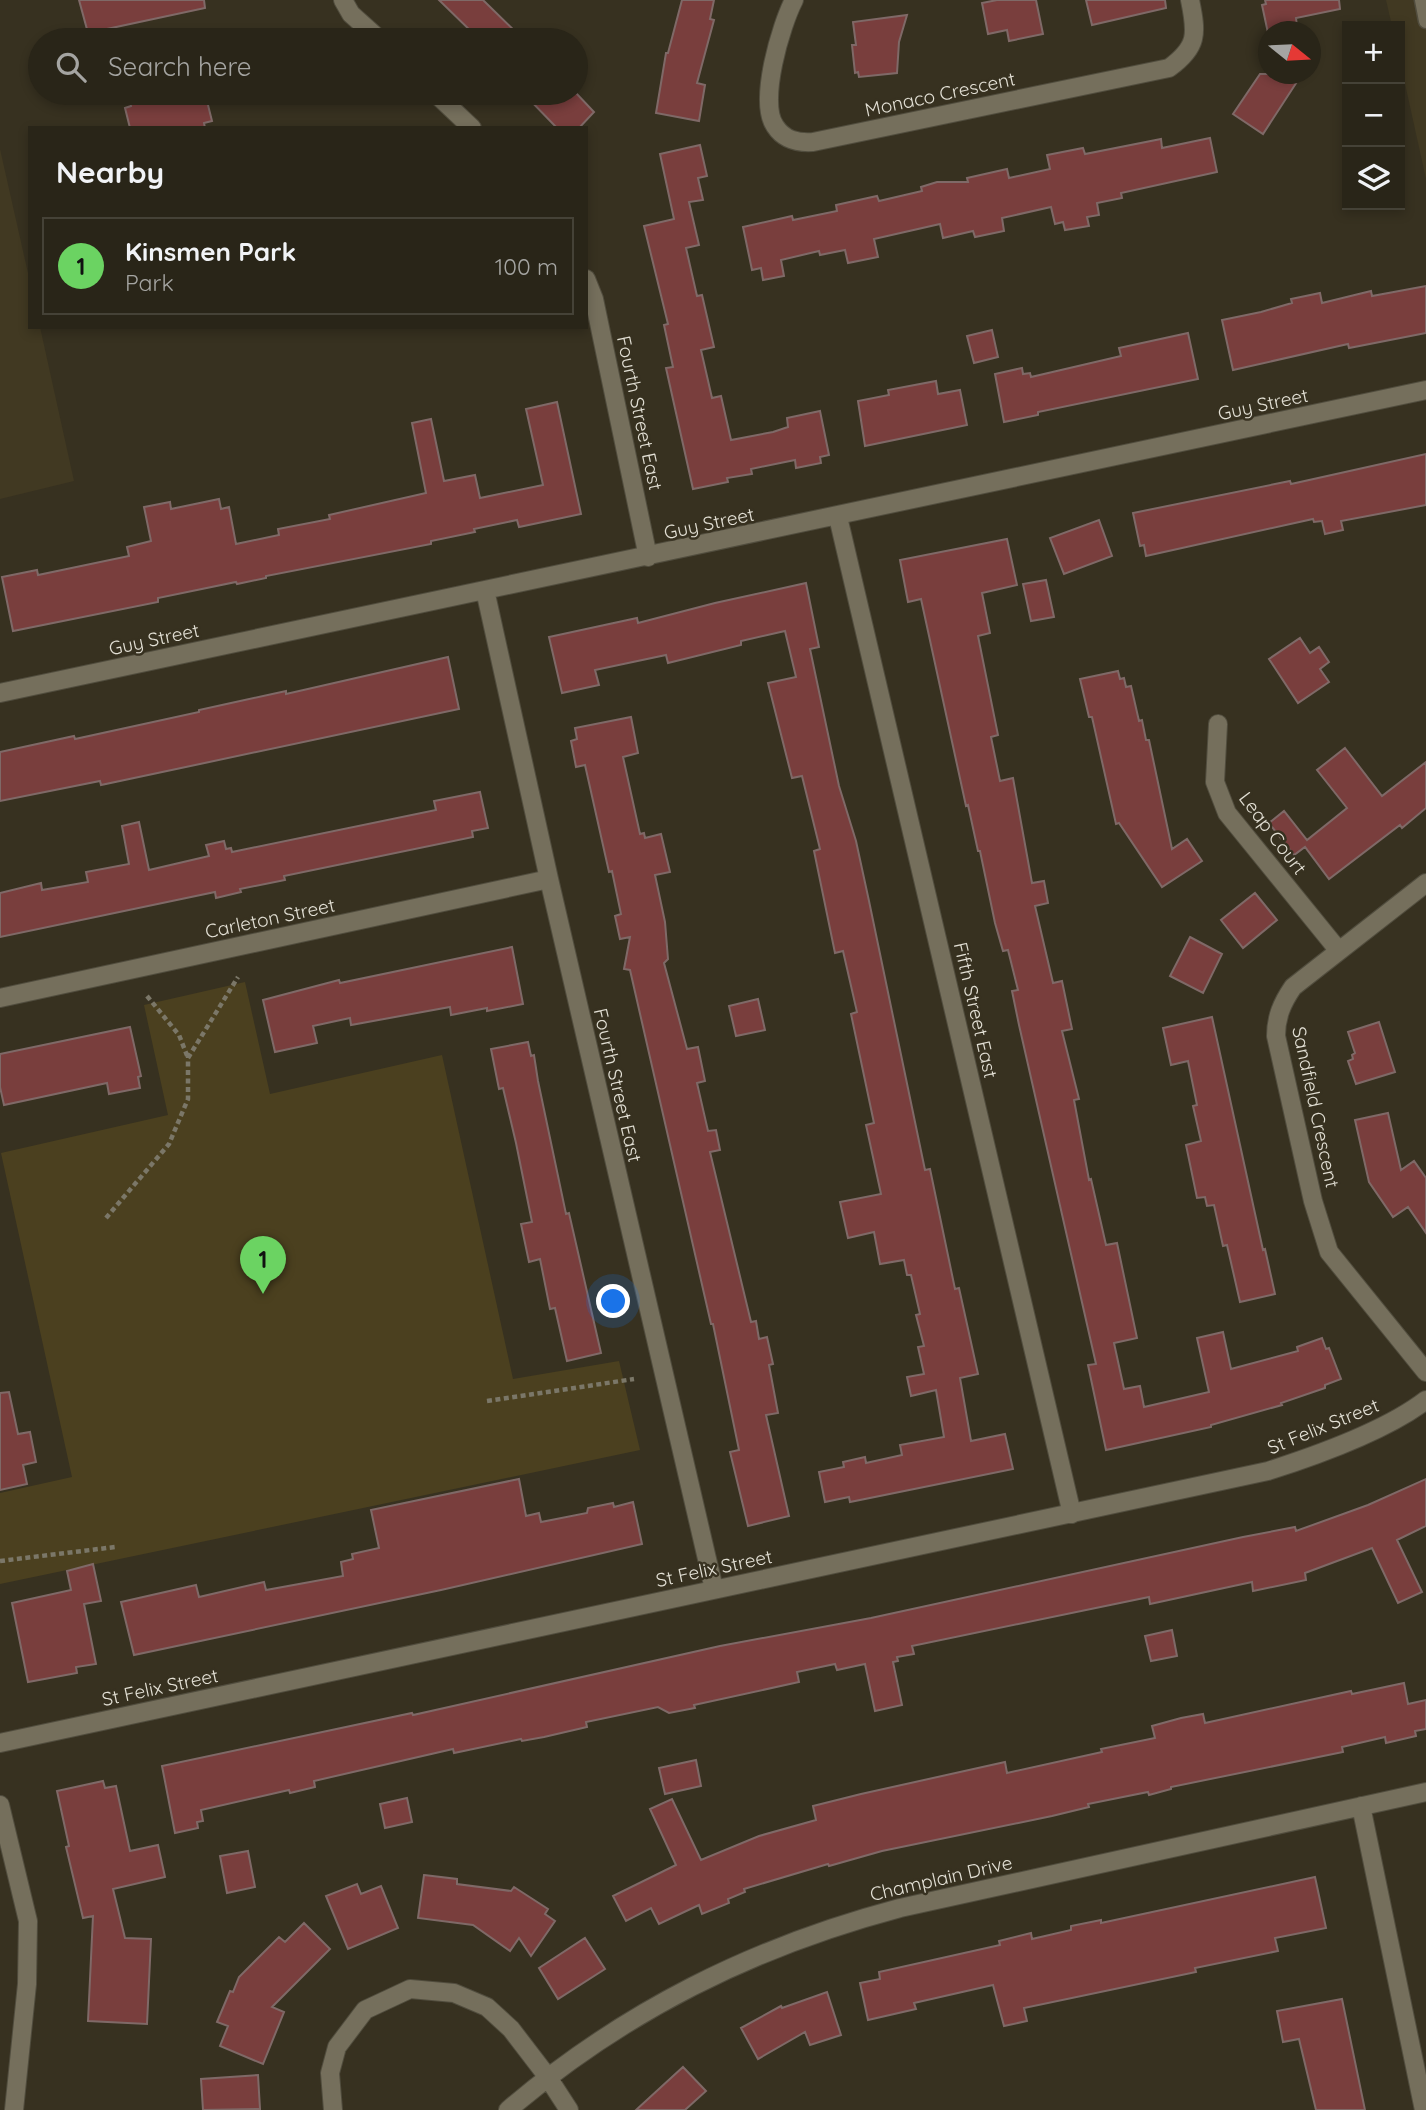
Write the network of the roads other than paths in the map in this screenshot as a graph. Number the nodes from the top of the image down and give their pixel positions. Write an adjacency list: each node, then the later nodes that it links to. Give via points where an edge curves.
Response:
1 (343, 0): 6 (street)
2 (794, 0): 3 (street, Monaco Crescent, via 775,53 771,98 773,124 798,143 1169,68 1193,43)
3 (1190, 0)
4 (1422, 0): 5 (lane)
5 (1426, 21)
6 (367, 28)
7 (448, 105): 8 (street)
8 (470, 126)
9 (588, 284): 12 (street, Fourth Street East)
10 (1426, 390): 11 (street, Guy Street)
11 (838, 517): 12 (street, Guy Street); 22 (street, Fifth Street East)
12 (648, 557): 13 (street, Guy Street)
13 (485, 590): 14 (street, Guy Street); 16 (street, Fourth Street East)
14 (0, 694)
15 (1218, 724): 18 (street, Leap Court, via 1215,782 1227,813)
16 (549, 879): 19 (street, Carleton Street); 23 (street, Fourth Street East)
17 (1426, 883): 18 (street, Sandfield Crescent)
18 (1339, 951): 20 (street, Sandfield Crescent, via 1293,987 1276,1024 1276,1036 1329,1252)
19 (0, 998)
20 (1426, 1372)
21 (1426, 1400): 22 (street, St Felix Street, via 1386,1424 1279,1467)
22 (1072, 1514): 23 (street, St Felix Street)
23 (713, 1589): 24 (street, St Felix Street)
24 (0, 1743)
25 (1426, 1792): 27 (street, Champlain Drive)
26 (0, 1805): 29 (street, via 28,1921 27,1984)
27 (1361, 1806): 28 (street, Champlain Drive, via 838,1924 746,1959 644,2011); 33 (street)
28 (547, 2076): 30 (street, via 487,2007 454,1993 410,1989 365,2010 337,2047 330,2073); 31 (street, Champlain Drive); 32 (street)
29 (14, 2110)
30 (333, 2110)
31 (508, 2110)
32 (569, 2110)
33 (1424, 2110)

